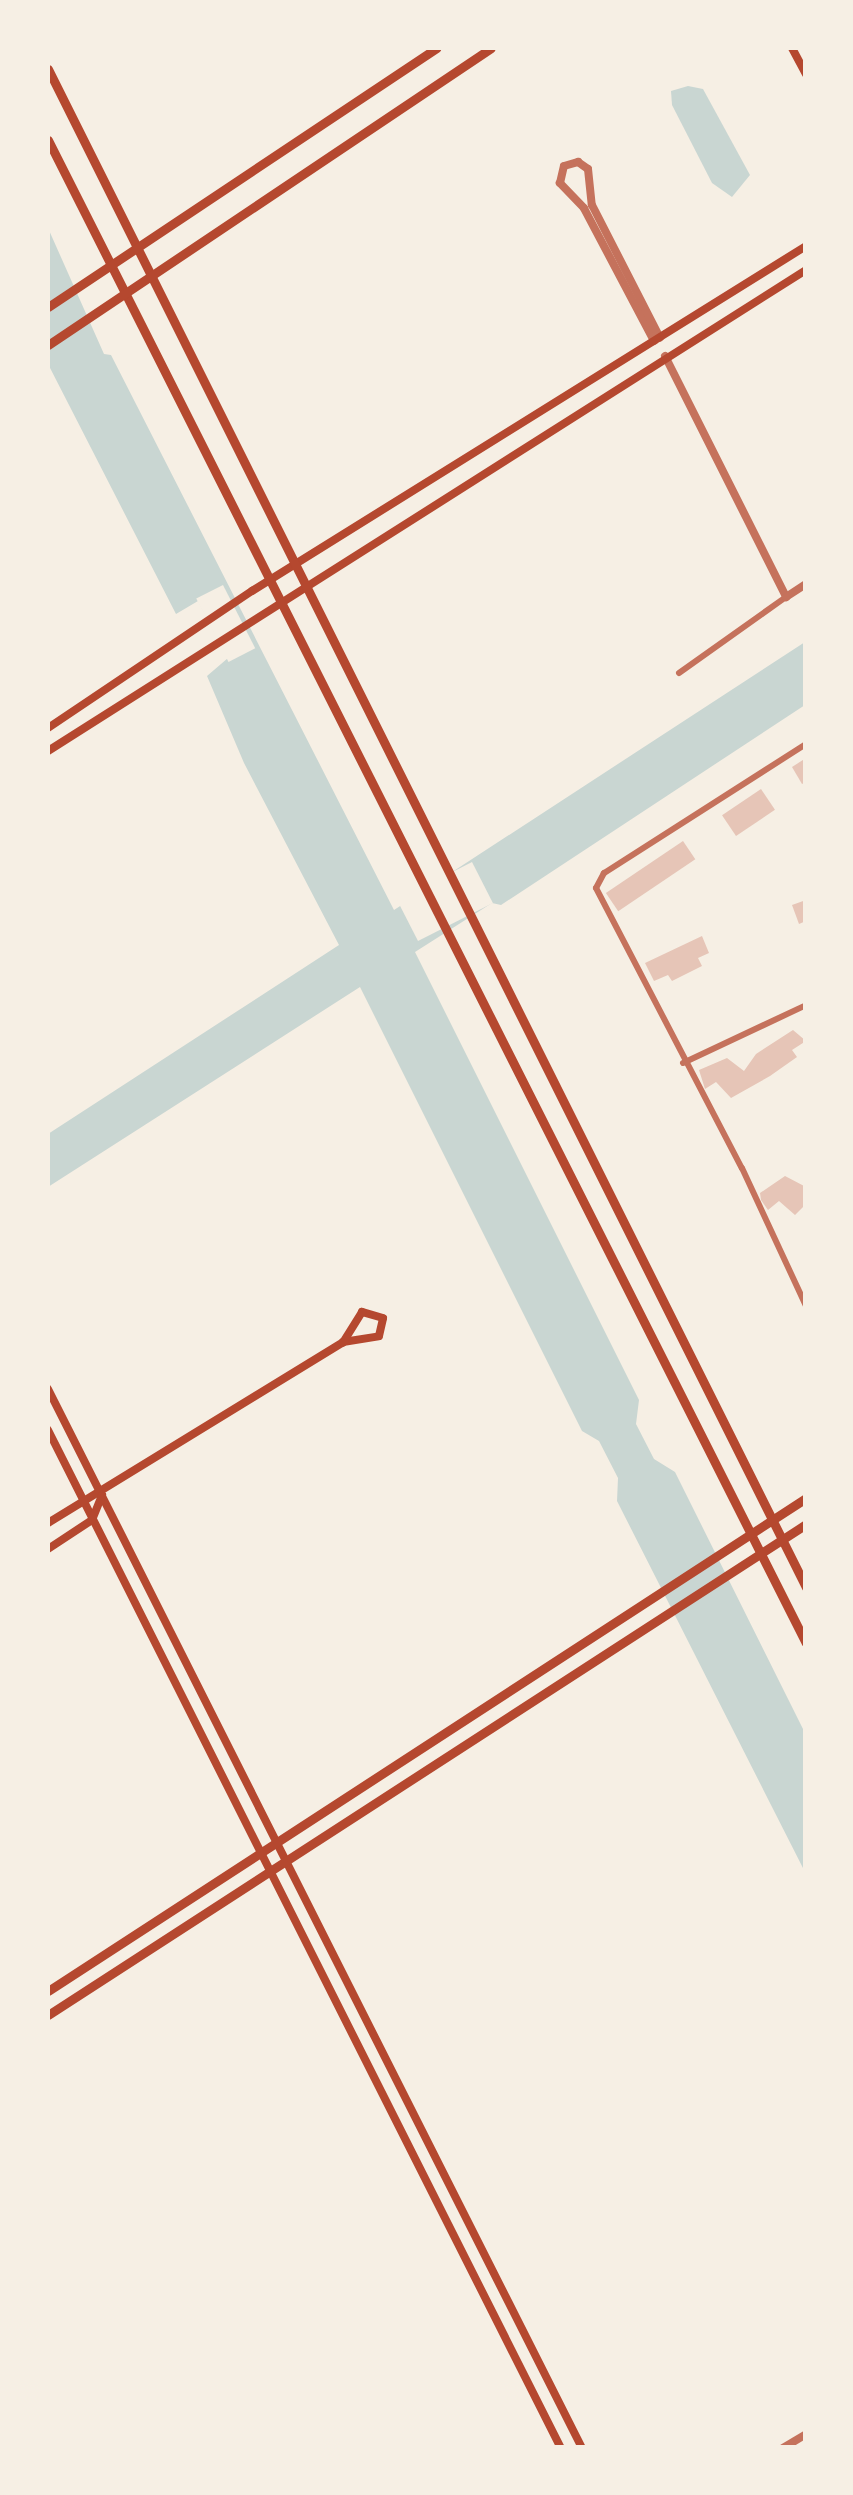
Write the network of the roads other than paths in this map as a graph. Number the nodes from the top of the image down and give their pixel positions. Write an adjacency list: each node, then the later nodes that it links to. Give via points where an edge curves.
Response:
1 (436, 48): 8 (main road)
2 (491, 48): 11 (main road)
3 (792, 48): 5 (main road)
4 (48, 69): 8 (main road)
5 (806, 74)
6 (48, 140): 9 (main road)
7 (806, 246): 14 (main road)
8 (137, 248): 9 (main road); 11 (main road)
9 (108, 266): 12 (main road); 13 (main road)
10 (806, 270): 16 (main road)
11 (151, 278): 12 (main road); 17 (main road)
12 (124, 296): 15 (main road); 18 (main road)
13 (48, 307)
14 (657, 340): 14 (street, via 592,204 588,169 578,162 564,166 560,182 584,208); 17 (main road)
15 (48, 345)
16 (665, 356): 20 (main road); 21 (street)
17 (295, 564): 18 (main road); 20 (main road)
18 (267, 582): 22 (main road); 24 (main road)
19 (806, 584): 21 (street)
20 (304, 586): 22 (main road); 36 (main road)
21 (786, 596): 23 (street)
22 (277, 602): 26 (main road); 40 (main road)
23 (679, 673)
24 (48, 728)
25 (806, 744): 28 (street, via 598,880 598,896)
26 (48, 751)
27 (806, 1005): 28 (street)
28 (683, 1064): 29 (street, via 742,1168)
29 (806, 1306)
30 (343, 1342): 30 (main road, via 379,1336 383,1318 362,1312); 33 (main road)
31 (48, 1389): 33 (main road)
32 (48, 1430): 35 (main road)
33 (102, 1495): 35 (main road); 37 (main road); 46 (main road)
34 (806, 1498): 36 (main road)
35 (84, 1501): 37 (main road); 38 (main road)
36 (771, 1519): 40 (main road); 41 (main road)
37 (92, 1520): 42 (main road); 47 (main road)
38 (48, 1524)
39 (806, 1524): 41 (main road)
40 (749, 1533): 43 (main road); 46 (main road)
41 (781, 1540): 43 (main road); 44 (main road)
42 (48, 1548)
43 (760, 1554): 45 (main road); 48 (main road)
44 (806, 1587)
45 (806, 1643)
46 (275, 1842): 47 (main road); 48 (main road)
47 (260, 1851): 49 (main road); 50 (main road)
48 (284, 1860): 49 (main road); 54 (main road)
49 (270, 1869): 51 (main road); 53 (main road)
50 (48, 1991)
51 (48, 2015)
52 (806, 2434): 55 (street)
53 (561, 2448)
54 (582, 2448)
55 (783, 2448)

